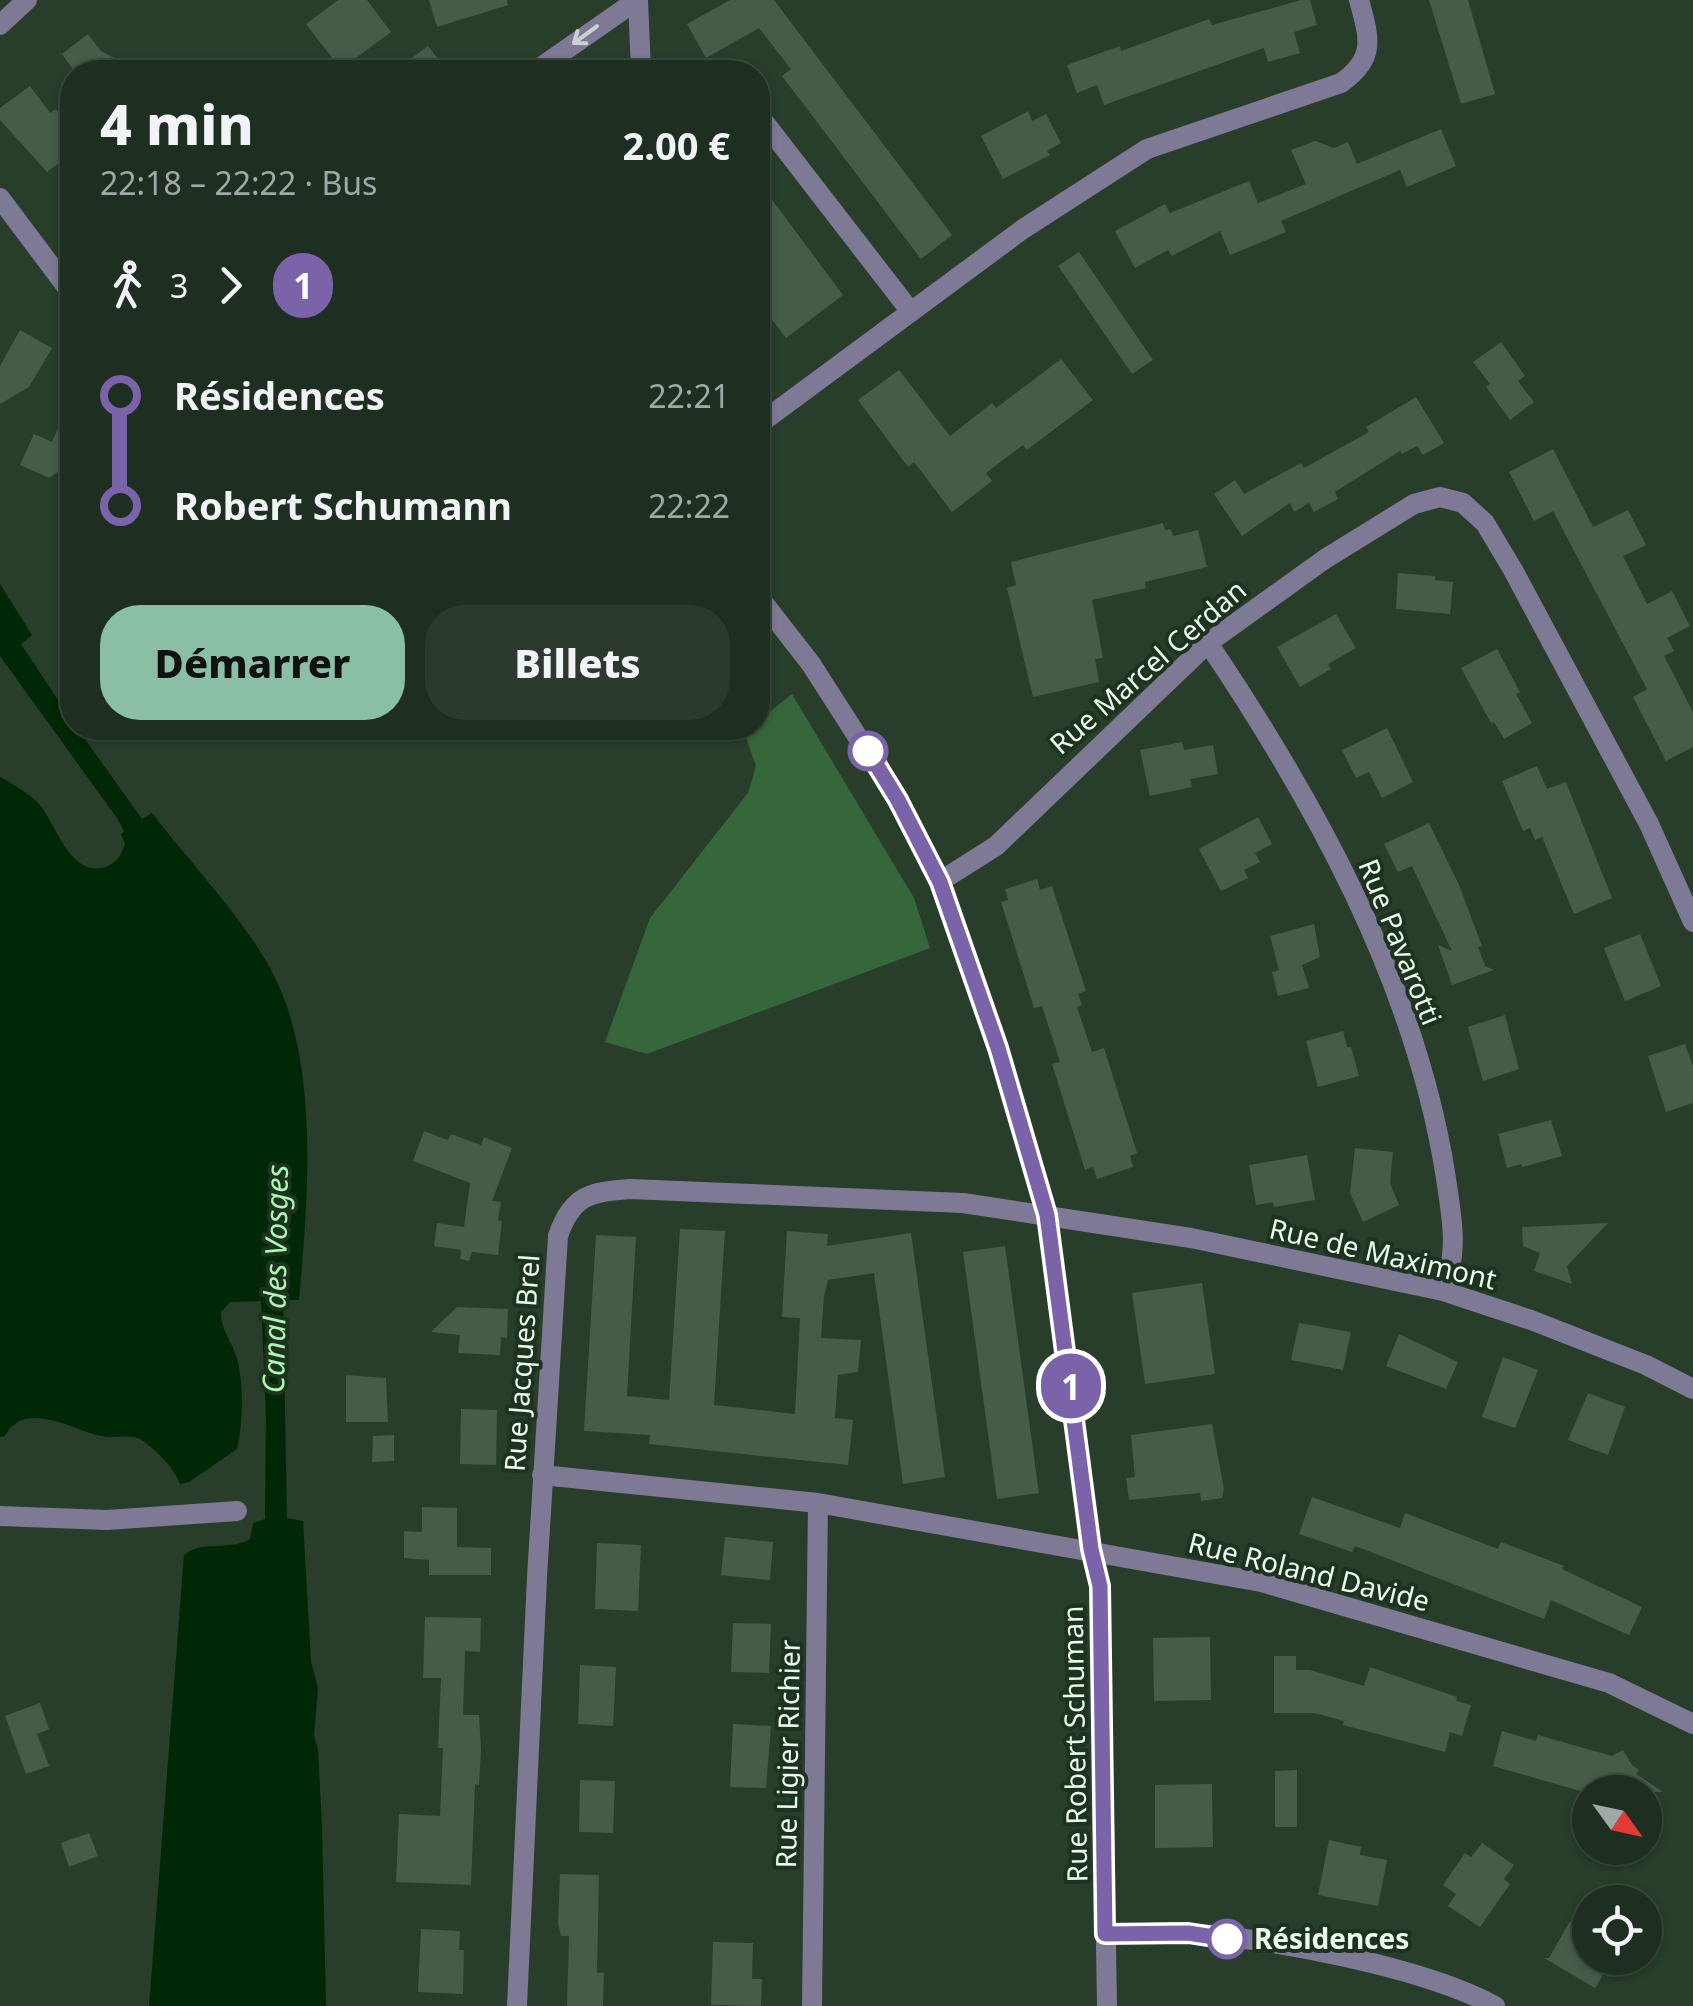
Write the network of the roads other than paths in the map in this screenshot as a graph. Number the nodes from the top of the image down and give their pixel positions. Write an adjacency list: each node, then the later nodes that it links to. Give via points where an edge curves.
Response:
1 (27, 0): 4 (street)
2 (637, 0): 5 (street, one-way to 5); 6 (street)
3 (1359, 0): 10 (street, via 1367,56 1341,83 1147,149)
4 (0, 25)
5 (551, 60)
6 (640, 60)
7 (770, 130): 10 (street)
8 (0, 198): 9 (street)
9 (60, 278)
10 (910, 312): 11 (street)
11 (770, 416)
12 (770, 611): 14 (street, Rue Robert Schuman, via 854,728)
13 (1208, 643): 14 (street, Rue Marcel Cerdan, via 996,846); 15 (street, Rue Marcel Cerdan, via 1414,504 1440,497 1463,503 1485,523 1513,570 1649,824); 17 (street, Rue Pavarotti, via 1315,814 1388,971 1437,1124 1455,1245)
14 (940, 882): 16 (street, Rue Robert Schuman)
15 (1693, 922)
16 (1047, 1215): 17 (street, Rue de Maximont); 19 (street, Rue Jacques Brel, via 832,1196 630,1190 598,1191 580,1200 558,1236); 23 (street, Rue Robert Schuman)
17 (1443, 1291): 18 (street, Rue de Maximont, via 1646,1365)
18 (1693, 1390)
19 (542, 1474): 20 (street, Rue Roland Davide); 26 (street, Rue Jacques Brel)
20 (818, 1503): 23 (street, Rue Roland Davide); 27 (street, Rue Ligier Richier)
21 (237, 1511): 22 (street, via 107,1520)
22 (0, 1516)
23 (1091, 1549): 24 (street, Rue Roland Davide, via 1262,1582 1608,1683); 25 (street, Rue Robert Schuman, via 1100,1586)
24 (1693, 1724)
25 (1105, 1934): 28 (street, Rue Robert Schuman); 29 (street, via 1188,1933 1322,1952)
26 (517, 2006)
27 (812, 2006)
28 (1107, 2006)
29 (1495, 2006)

